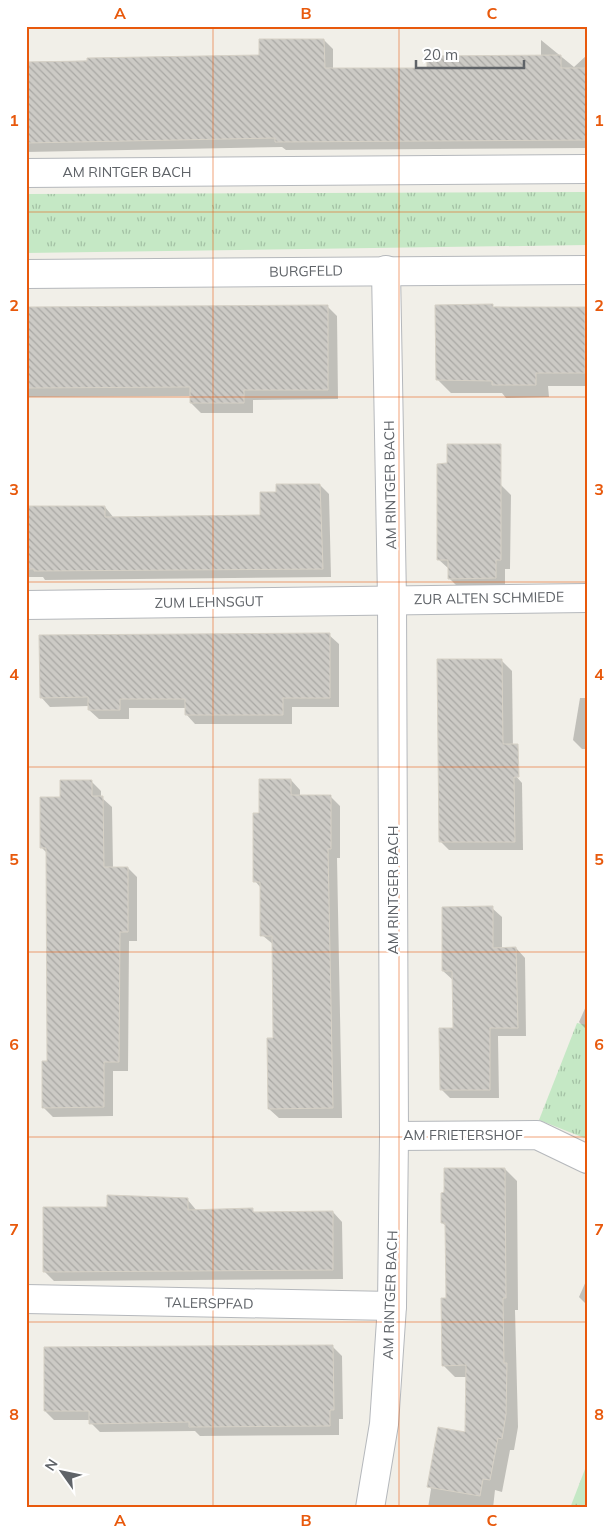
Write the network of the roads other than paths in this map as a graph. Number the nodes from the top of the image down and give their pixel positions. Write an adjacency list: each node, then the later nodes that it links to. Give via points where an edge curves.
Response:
1 (587, 169): 2 (street, AM RINTGER BACH)
2 (26, 173)
3 (386, 270): 4 (street, BURGFELD); 5 (street, BURGFELD); 7 (street, AM RINTGER BACH)
4 (587, 270)
5 (26, 274)
6 (587, 598): 7 (street, ZUR ALTEN SCHMIEDE)
7 (392, 599): 8 (street, ZUM LEHNSGUT); 9 (street, AM RINTGER BACH)
8 (26, 605)
9 (394, 1136): 10 (street, AM FRIETERSHOF, via 537,1134); 12 (street, AM RINTGER BACH)
10 (587, 1159)
11 (26, 1299): 12 (street, TALERSPFAD)
12 (392, 1306): 13 (street, AM RINTGER BACH, via 384,1424)
13 (370, 1508)

